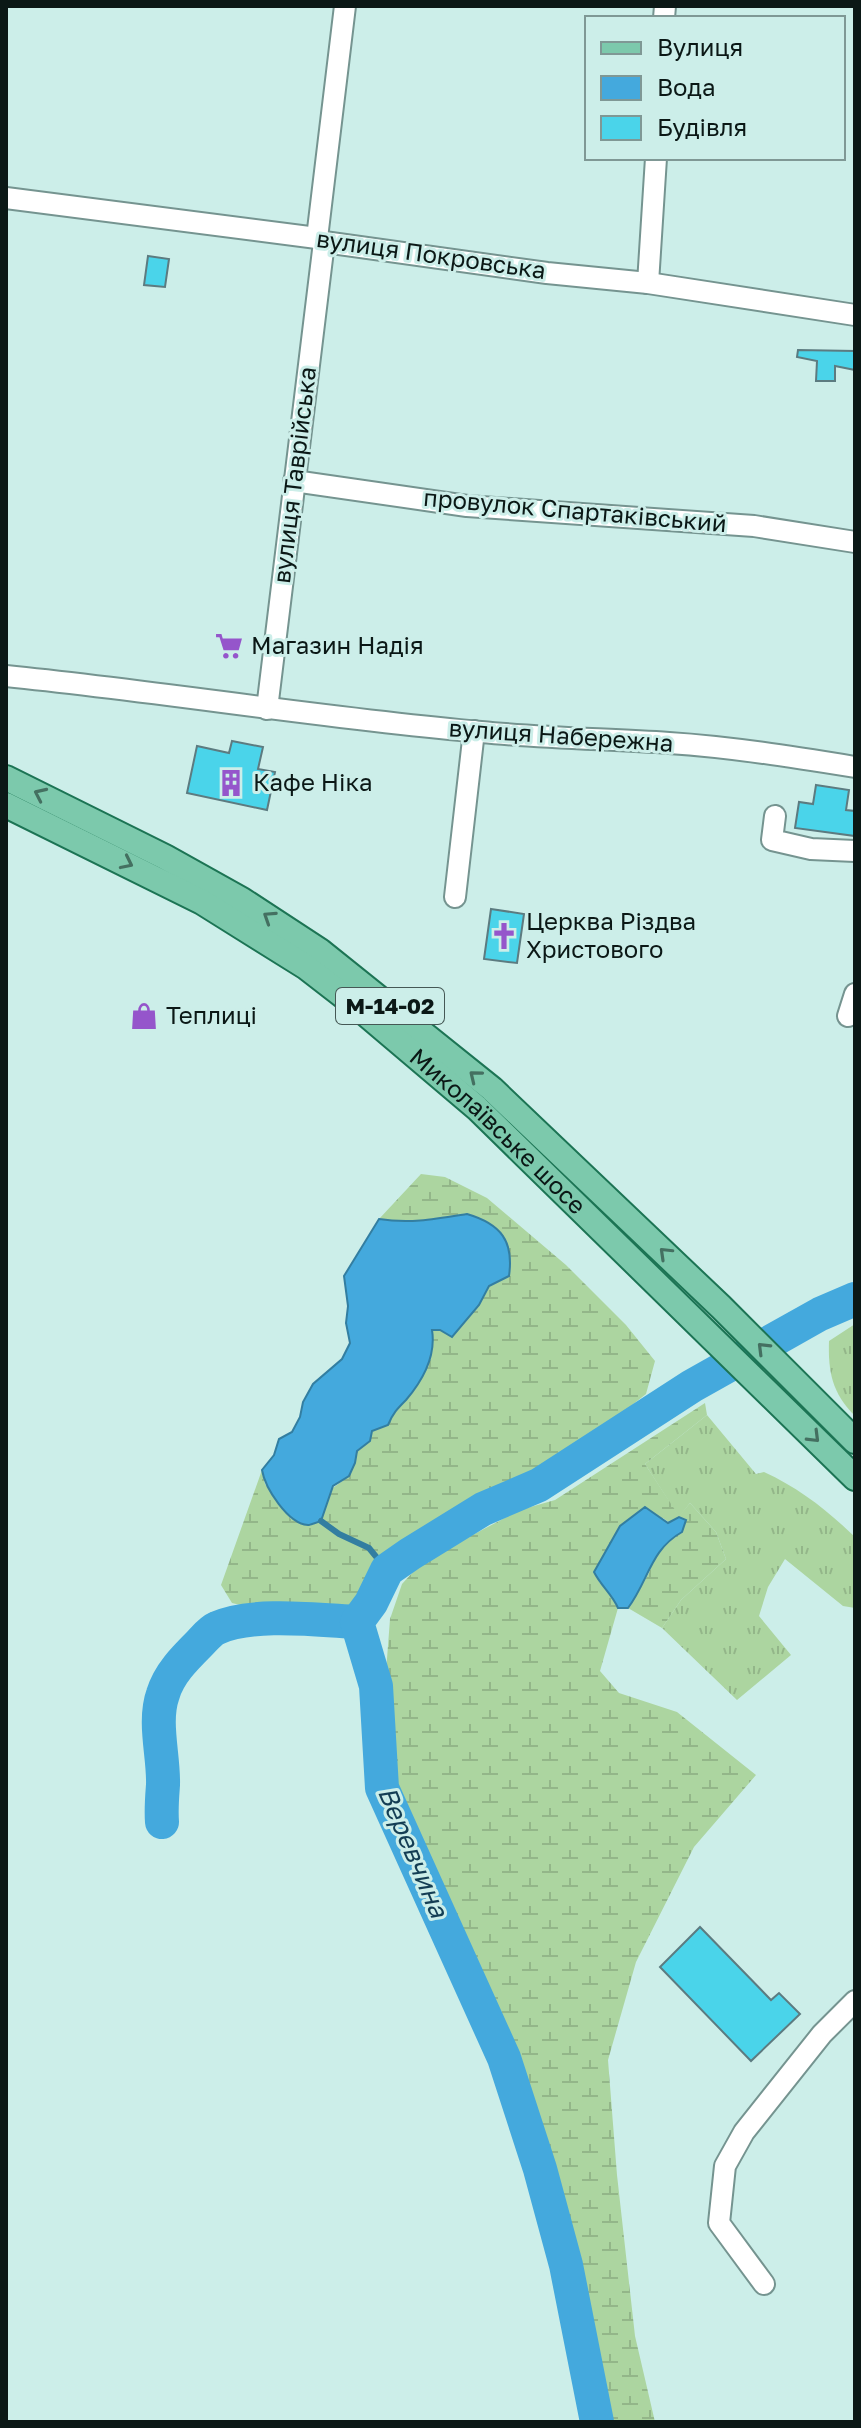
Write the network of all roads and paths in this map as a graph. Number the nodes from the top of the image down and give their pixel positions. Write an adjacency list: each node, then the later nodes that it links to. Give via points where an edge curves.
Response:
1 (345, 6): 4 (street, вулиця Таврійська)
2 (656, 160): 5 (street)
3 (6, 198): 4 (street, вулиця Покровська)
4 (320, 240): 5 (street, вулиця Покровська); 7 (street, вулиця Таврійська)
5 (648, 283): 6 (street, вулиця Покровська)
6 (855, 315)
7 (294, 481): 8 (street, провулок Спартаківський, via 467,506 754,526); 10 (street, вулиця Таврійська)
8 (855, 542)
9 (6, 676): 10 (street, вулиця Набережна)
10 (267, 709): 11 (street, вулиця Набережна)
11 (474, 731): 12 (street, вулиця Набережна, via 765,752); 17 (street)
12 (855, 767)
13 (6, 778): 20 (main road, Миколаївське шосе / М-14-02, one-way to 13, via 492,1089 320,951 165,857)
14 (6, 805): 21 (main road, Миколаївське шосе / М-14-02, one-way to 21, via 202,902 306,967 359,1008 477,1108)
15 (775, 816): 16 (street, via 772,840)
16 (855, 851)
17 (455, 897)
18 (855, 994): 19 (street)
19 (848, 1016)
20 (855, 1441)
21 (855, 1478)
22 (855, 2001): 23 (street, via 744,2132 725,2166 719,2223)
23 (764, 2284)

